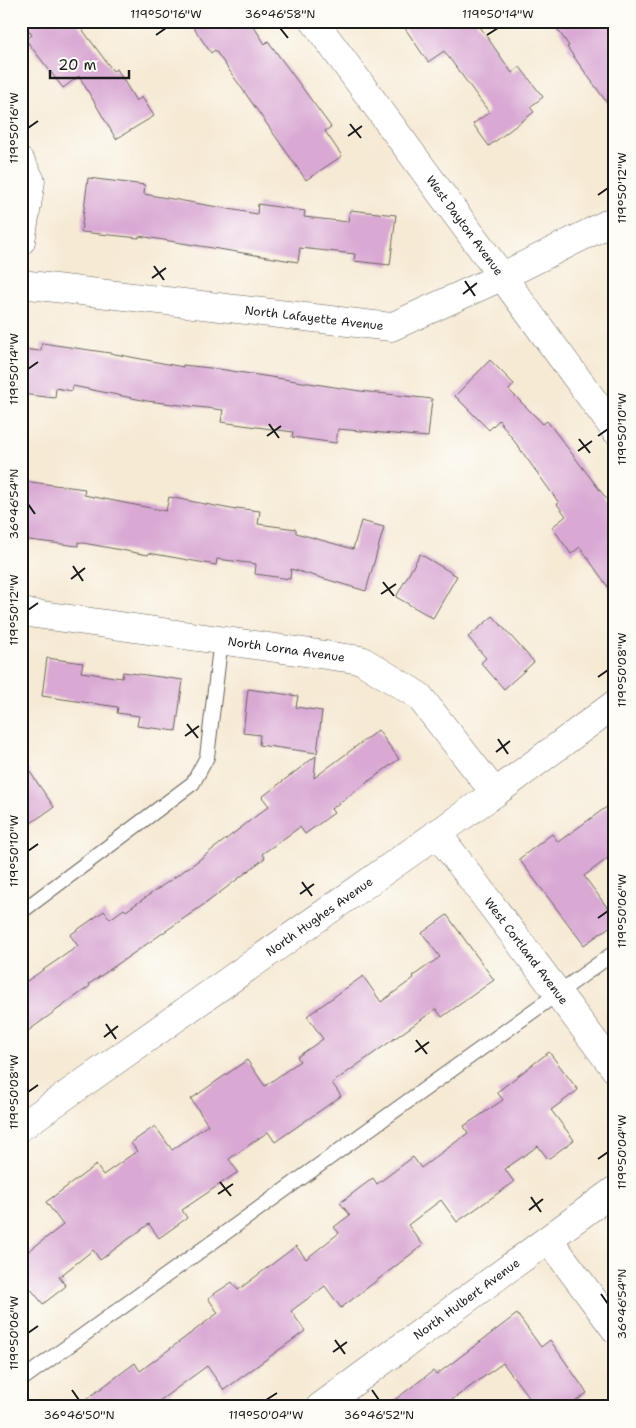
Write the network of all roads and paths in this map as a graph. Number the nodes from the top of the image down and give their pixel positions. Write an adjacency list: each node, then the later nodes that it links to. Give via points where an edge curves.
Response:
1 (314, 21): 5 (street, West Dayton Avenue)
2 (21, 162): 4 (street, via 31,181)
3 (615, 220): 5 (street, North Lafayette Avenue)
4 (21, 241)
5 (502, 277): 6 (street, North Lafayette Avenue, via 391,327); 7 (street, West Dayton Avenue)
6 (21, 284)
7 (615, 430)
8 (21, 612): 9 (street, North Lorna Avenue)
9 (221, 639): 11 (street, North Lorna Avenue, via 361,660 419,696); 13 (lane, via 207,756 194,783)
10 (615, 704): 11 (street, North Hughes Avenue)
11 (495, 793): 12 (street, North Hughes Avenue)
12 (436, 833): 15 (street, West Cortland Avenue); 17 (street, North Hughes Avenue)
13 (21, 912)
14 (615, 952): 15 (lane)
15 (558, 993): 16 (street, West Cortland Avenue); 21 (lane)
16 (615, 1069)
17 (21, 1127)
18 (615, 1190): 19 (street, North Hulbert Avenue)
19 (549, 1240): 20 (street); 22 (street, North Hulbert Avenue)
20 (615, 1329)
21 (21, 1380)
22 (320, 1407)

